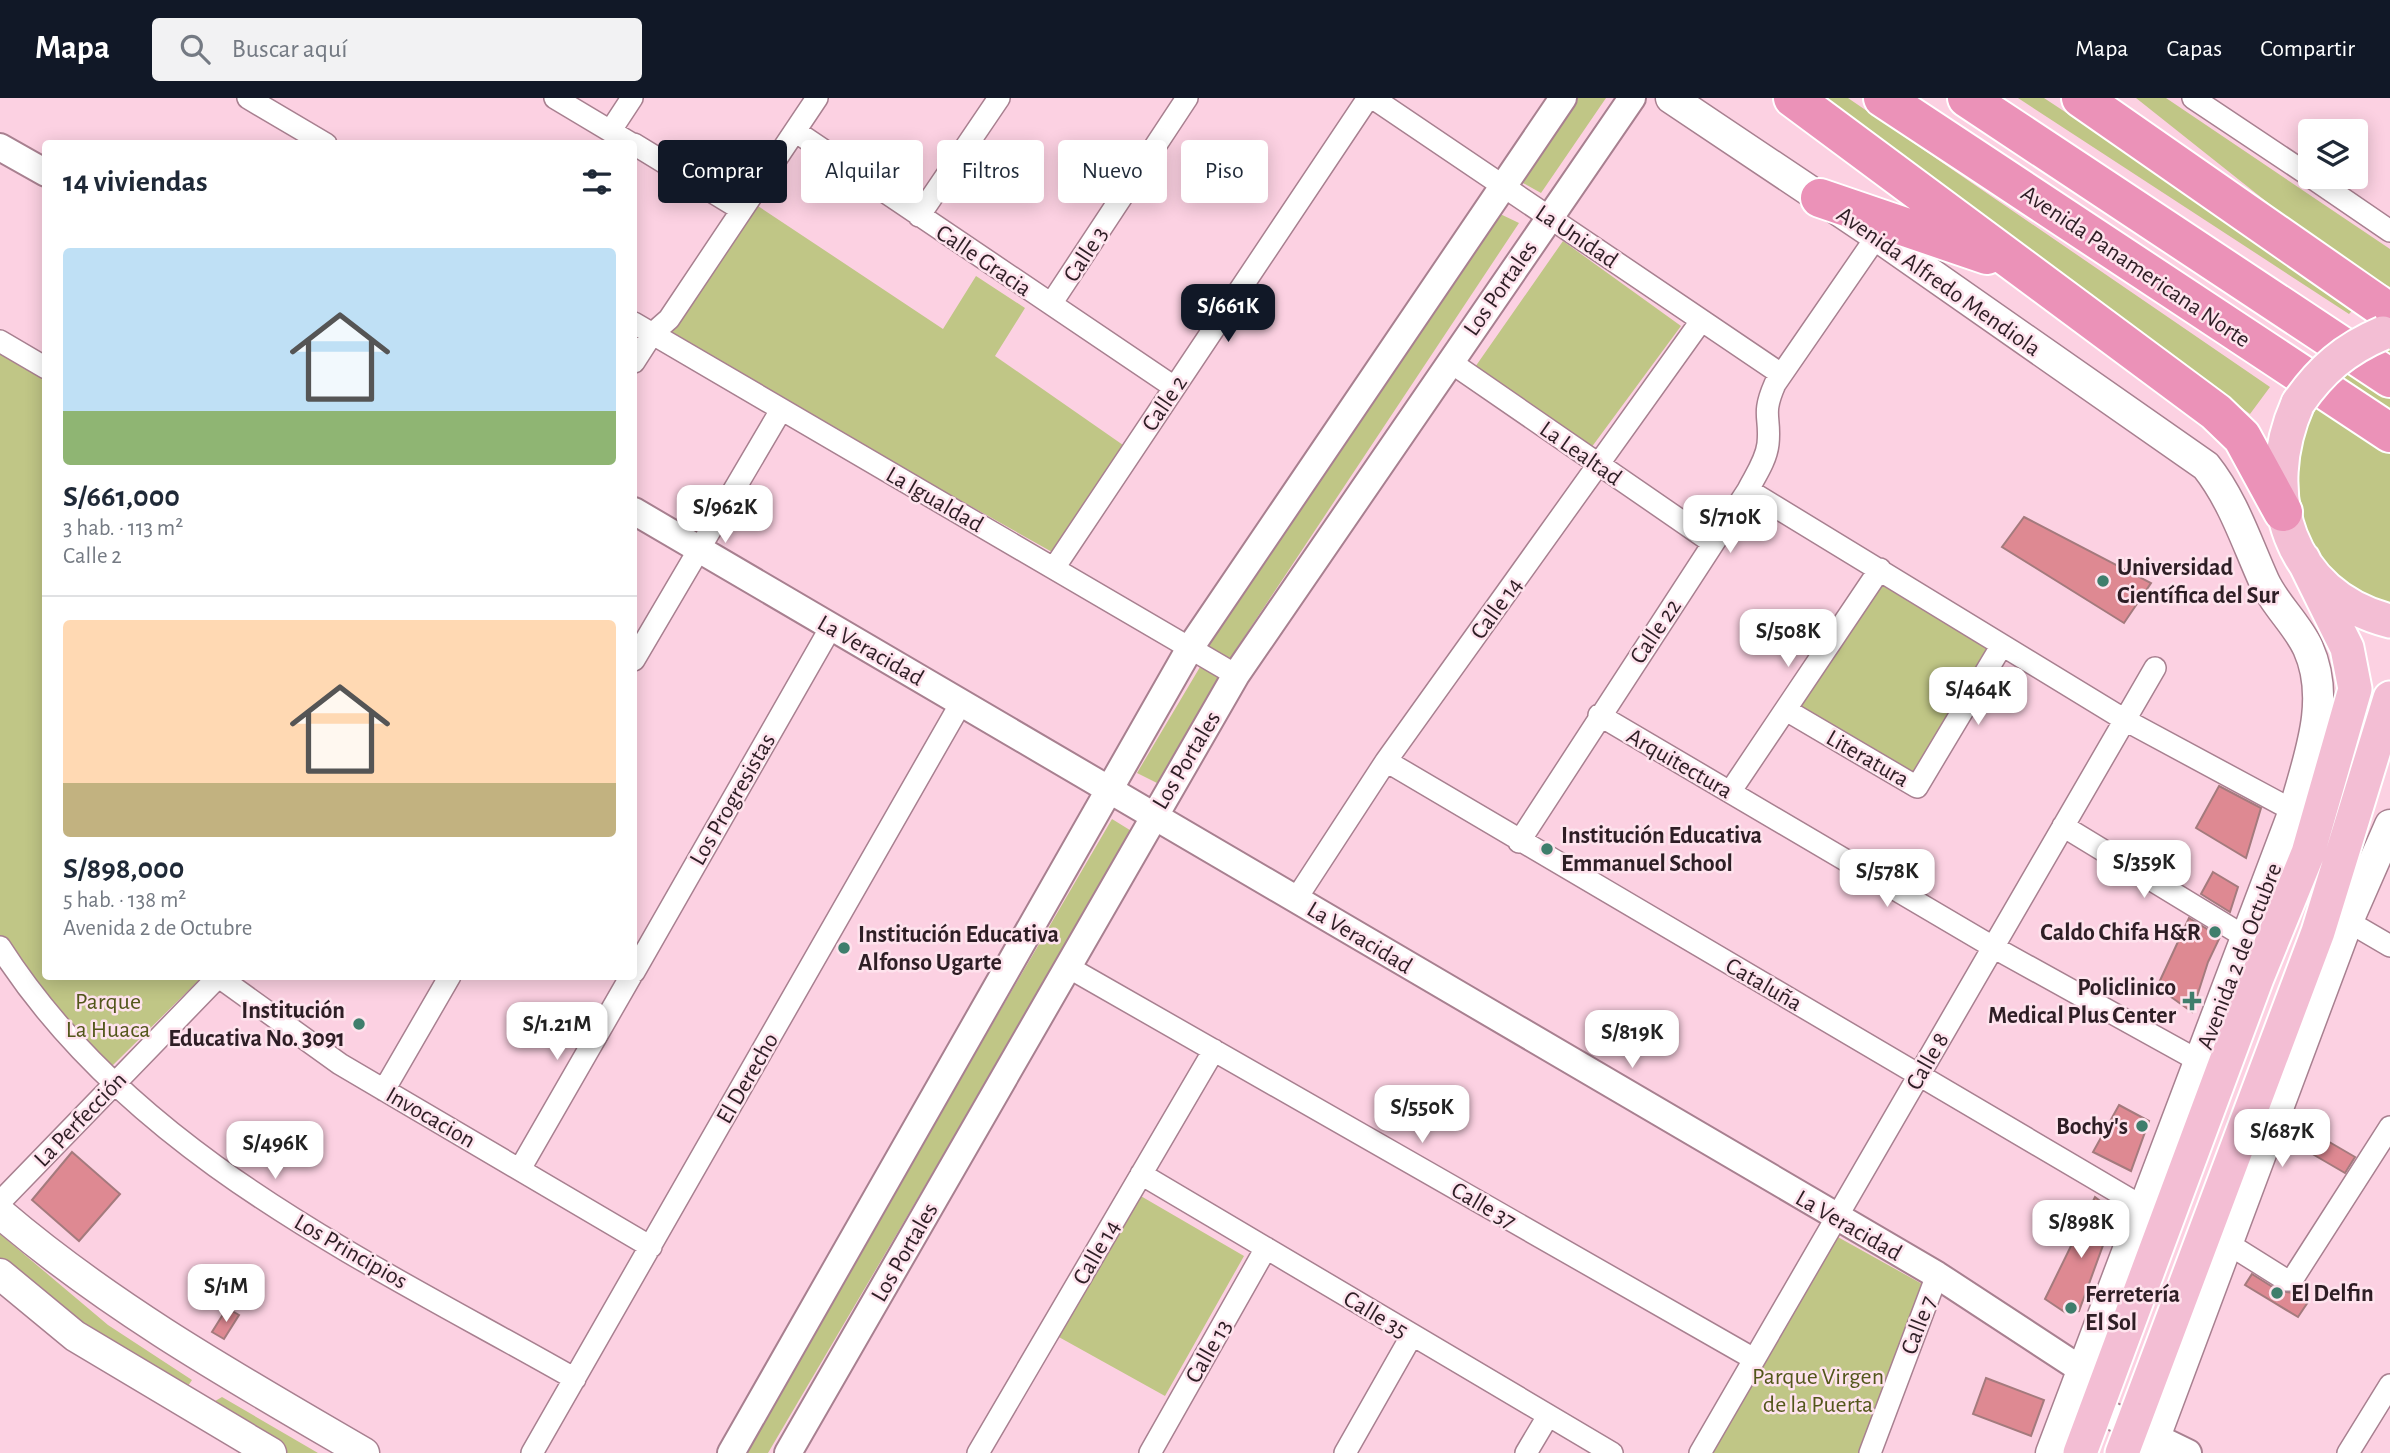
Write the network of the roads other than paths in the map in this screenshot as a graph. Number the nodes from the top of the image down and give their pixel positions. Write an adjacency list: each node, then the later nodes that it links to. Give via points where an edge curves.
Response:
1 (248, 98): 19 (street)
2 (555, 98): 17 (street)
3 (632, 98): 17 (street)
4 (817, 98): 18 (street)
5 (999, 98): 30 (street)
6 (1187, 98): 35 (street, Calle 3)
7 (1371, 98): 26 (street, La Unidad); 45 (street, Calle 2)
8 (1563, 98): 26 (street, Los Portales)
9 (1632, 98): 31 (street, Los Portales)
10 (1671, 98): 28 (main road, Avenida Alfredo Mendiola)
11 (1793, 98): 34 (highway)
12 (1883, 98): 47 (highway, Avenida Panamericana Norte)
13 (1967, 98): 44 (highway, Avenida Panamericana Norte)
14 (2081, 98): 25 (highway)
15 (2120, 98): 25 (highway)
16 (2193, 98): 23 (street)
17 (611, 130): 20 (street)
18 (795, 131): 29 (street); 30 (street, Calle Gracia)
19 (319, 140)
20 (627, 140)
21 (637, 146): 29 (street)
22 (0, 147): 24 (street)
23 (2298, 169)
24 (42, 171)
25 (2197, 180): 37 (highway)
26 (1505, 185): 31 (street, La Unidad); 61 (street, Los Portales)
27 (2328, 189): 32 (street)
28 (1820, 198): 33 (main road, Avenida Alfredo Mendiola); 34 (highway)
29 (742, 210): 38 (street, via 669,319)
30 (919, 216): 35 (street, Calle Gracia)
31 (1548, 217): 36 (street, La Unidad); 41 (street, Los Portales)
32 (2390, 230)
33 (1877, 236): 43 (street, Calle 22); 49 (main road, Avenida Alfredo Mendiola)
34 (2025, 267): 51 (highway, via 2216,412 2242,437)
35 (1051, 304): 45 (street, Calle Gracia)
36 (1701, 321): 43 (street, La Unidad); 48 (street, Calle 14)
37 (2388, 326): 51 (main road, Avenida 2 de Octubre, bridge, via 2334,360 2298,403 2280,456 2278,485)
38 (643, 328): 40 (street); 46 (street, La Igualdad)
39 (0, 341): 42 (street)
40 (637, 351)
41 (1449, 361): 48 (street, La Lealtad); 64 (street, Los Portales)
42 (42, 366)
43 (1781, 374): 50 (street, Calle 22, via 1765,406 1768,444)
44 (2390, 377)
45 (1174, 387): 56 (street, Calle 2)
46 (782, 410): 54 (street); 56 (street, La Igualdad)
47 (2390, 433)
48 (1599, 465): 53 (street, La Lealtad); 70 (street, Calle 14)
49 (2206, 466): 76 (main road, Avenida 2 de Octubre, via 2222,486 2266,585 2308,649 2317,676 2318,724)
50 (1748, 491): 53 (street, Calle 22); 57 (street)
51 (2283, 512): 55 (main road, Avenida 2 de Octubre)
52 (637, 514): 54 (street, La Veracidad)
53 (1713, 543): 68 (street, Calle 22)
54 (698, 549): 59 (street, La Veracidad); 62 (street)
55 (2303, 559): 58 (main road, via 2339,597); 76 (main road, Avenida 2 de Octubre, via 2347,648 2355,689)
56 (1054, 568): 61 (street, La Igualdad)
57 (1880, 569): 60 (street); 67 (street)
58 (2390, 621)
59 (831, 627): 66 (street, La Veracidad); 84 (street, Los Progresistas)
60 (2002, 645): 67 (street, Literatura, via 1917,787); 69 (street)
61 (1190, 648): 64 (street, La Igualdad); 71 (street, Los Portales)
62 (637, 655)
63 (2155, 668): 69 (street, Calle 8)
64 (1236, 675): 73 (street, Los Portales)
65 (2390, 698): 79 (main road)
66 (961, 703): 71 (street, La Veracidad); 103 (street, El Derecho)
67 (1786, 710): 72 (street)
68 (1599, 715): 72 (street, Arquitectura); 77 (street, Calle 22)
69 (2125, 720): 75 (street, Calle 8); 76 (street)
70 (1386, 761): 77 (street, Cataluña); 78 (street, Calle 14)
71 (1108, 789): 73 (street, La Veracidad); 120 (street, Los Portales)
72 (1730, 792): 83 (street, Arquitectura)
73 (1154, 814): 78 (street, La Veracidad); 85 (street, Los Portales)
74 (2390, 825): 79 (main road, via 2363,885)
75 (2063, 827): 80 (street); 83 (street, Calle 8)
76 (2297, 828): 80 (main road, Avenida 2 de Octubre); 113 (main road, Avenida 2 de Octubre, via 2257,978)
77 (1519, 842): 92 (street, Cataluña)
78 (1296, 899): 101 (street, La Veracidad)
79 (2337, 915): 81 (street); 102 (main road); 116 (main road)
80 (2247, 938): 91 (main road, Avenida 2 de Octubre)
81 (2390, 946)
82 (0, 947): 93 (street, Los Principios, via 35,998)
83 (1993, 947): 91 (street, Arquitectura); 92 (street, Calle 8)
84 (637, 967)
85 (1068, 967): 90 (street, Calle 37); 121 (street, Los Portales)
86 (216, 980): 93 (street, La Perfección)
87 (223, 980): 94 (street, Invocacion)
88 (448, 980): 94 (street)
89 (629, 980): 96 (street)
90 (1214, 1050): 97 (street, Calle 14); 108 (street, Calle 37)
91 (2199, 1061): 99 (main road, Avenida 2 de Octubre)
92 (1920, 1074): 99 (street, Cataluña); 101 (street, Calle 8)
93 (112, 1084): 98 (street, La Perfección); 110 (street, Los Principios, via 202,1158 254,1193)
94 (384, 1090): 96 (street, Invocacion)
95 (2390, 1127): 102 (street, via 2292,1280)
96 (520, 1169): 103 (street, Invocacion)
97 (1141, 1174): 104 (street, Calle 35); 122 (street, Calle 14)
98 (0, 1202)
99 (2143, 1206): 113 (main road, Avenida 2 de Octubre)
100 (0, 1213): 109 (main road, via 57,1262)
101 (1836, 1218): 106 (street, La Veracidad); 108 (street, Calle 8)
102 (2227, 1243): 116 (main road)
103 (650, 1247): 110 (street, El Derecho)
104 (1266, 1248): 107 (street, Calle 35); 123 (street, Calle 13)
105 (0, 1275): 112 (main road, via 75,1336)
106 (1937, 1275): 113 (street, La Veracidad); 128 (street, Calle 7)
107 (1412, 1335): 114 (street, Calle 35); 124 (street)
108 (1754, 1359): 127 (street, Calle 8)
109 (216, 1367): 112 (main road); 118 (main road)
110 (575, 1379): 119 (street, El Derecho)
111 (2390, 1385): 115 (street)
112 (192, 1406): 117 (main road)
113 (2080, 1415): 116 (street, La Veracidad); 129 (main road, Avenida 2 de Octubre)
114 (1548, 1416): 125 (street); 126 (street, Calle 35)
115 (2381, 1416): 131 (street)
116 (2134, 1445): 130 (street, La Veracidad)
117 (271, 1453)
118 (364, 1453)
119 (532, 1453)
120 (731, 1453)
121 (788, 1453)
122 (978, 1453)
123 (1150, 1453)
124 (1345, 1453)
125 (1526, 1453)
126 (1612, 1453)
127 (1700, 1453)
128 (1870, 1453)
129 (2051, 1453)
130 (2188, 1453)
131 (2348, 1453)

